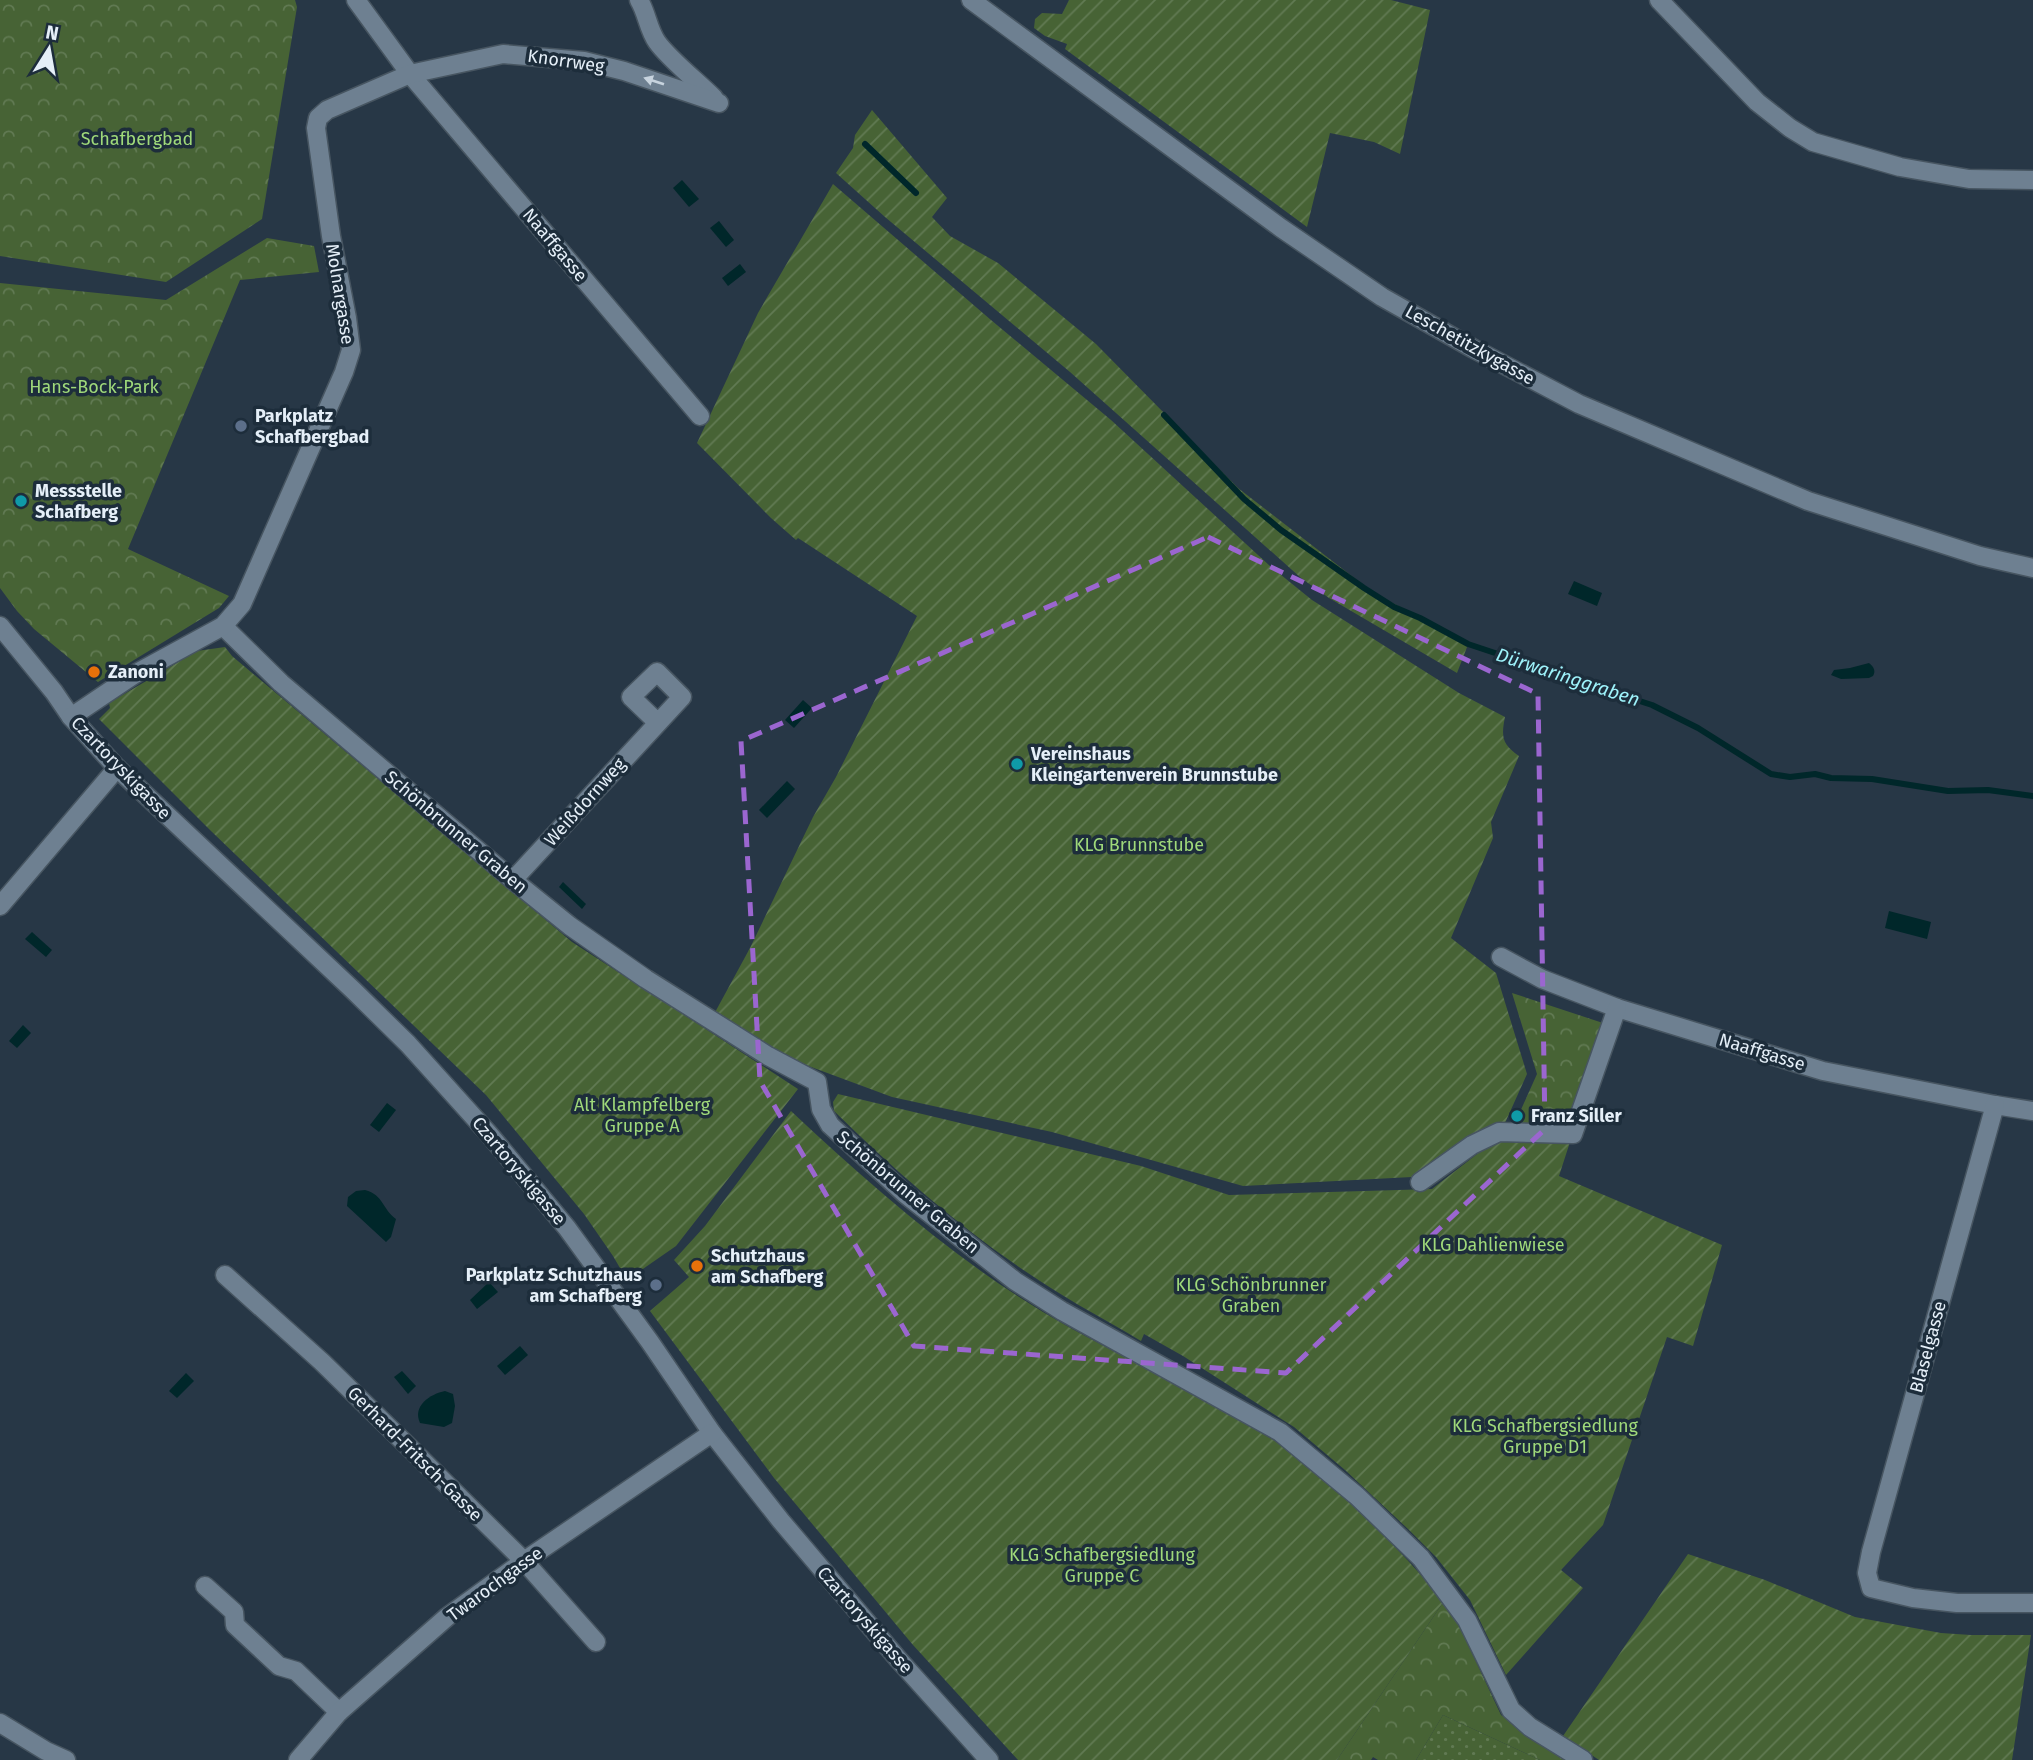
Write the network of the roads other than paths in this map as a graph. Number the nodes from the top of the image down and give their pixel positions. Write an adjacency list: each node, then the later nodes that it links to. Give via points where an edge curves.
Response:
1 (356, 0): 5 (street)
2 (639, 0): 5 (street, Knorrweg, one-way to 5, via 658,44 719,103 583,61 503,54)
3 (971, 0): 8 (street, Leschetitzkygasse, via 1280,228 1382,297 1474,349 1579,404 1808,501 1980,556)
4 (1659, 0): 6 (street, via 1757,102 1813,142 1900,167 1969,179)
5 (410, 74): 7 (street, Naaffgasse); 10 (street, Molnargasse, via 318,118 331,236 351,350 242,604)
6 (2033, 180)
7 (700, 416)
8 (2033, 568)
9 (0, 626): 11 (street, Czartoryskigasse)
10 (223, 626): 11 (street, Molnargasse, via 135,674); 14 (street, Schönbrunner Graben, via 281,683)
11 (71, 717): 13 (street, Czartoryskigasse)
12 (657, 722): 14 (street, Weißdornweg)
13 (117, 768): 15 (street); 23 (street, Czartoryskigasse, via 408,1044 489,1134 567,1228)
14 (513, 880): 33 (street, Schönbrunner Graben, via 646,979 817,1082 821,1109 830,1125 905,1194 1015,1281 1280,1432 1357,1496 1421,1558 1467,1620 1511,1710)
15 (7, 885): 16 (street)
16 (0, 906)
17 (1501, 957): 18 (street, Naaffgasse, via 1542,979)
18 (1617, 1008): 19 (street, Naaffgasse, via 1823,1071); 21 (street, via 1573,1134 1499,1132)
19 (1995, 1105): 20 (street, Naaffgasse); 26 (street, Blaselgasse, via 1867,1573 1871,1588 1913,1598)
20 (2033, 1111)
21 (1420, 1182)
22 (225, 1275): 24 (street, Gerhard-Fritsch-Gasse)
23 (712, 1433): 24 (street, Twarochgasse); 32 (street, Czartoryskigasse, via 781,1521)
24 (524, 1561): 27 (street, Gerhard-Fritsch-Gasse); 28 (street, Twarochgasse, via 447,1617)
25 (205, 1586): 28 (street, via 234,1612 235,1625 279,1666 296,1671)
26 (2033, 1603)
27 (596, 1642)
28 (339, 1712): 31 (street, Twarochgasse)
29 (0, 1723): 30 (street)
30 (66, 1760)
31 (298, 1760)
32 (989, 1760)
33 (1583, 1760)

